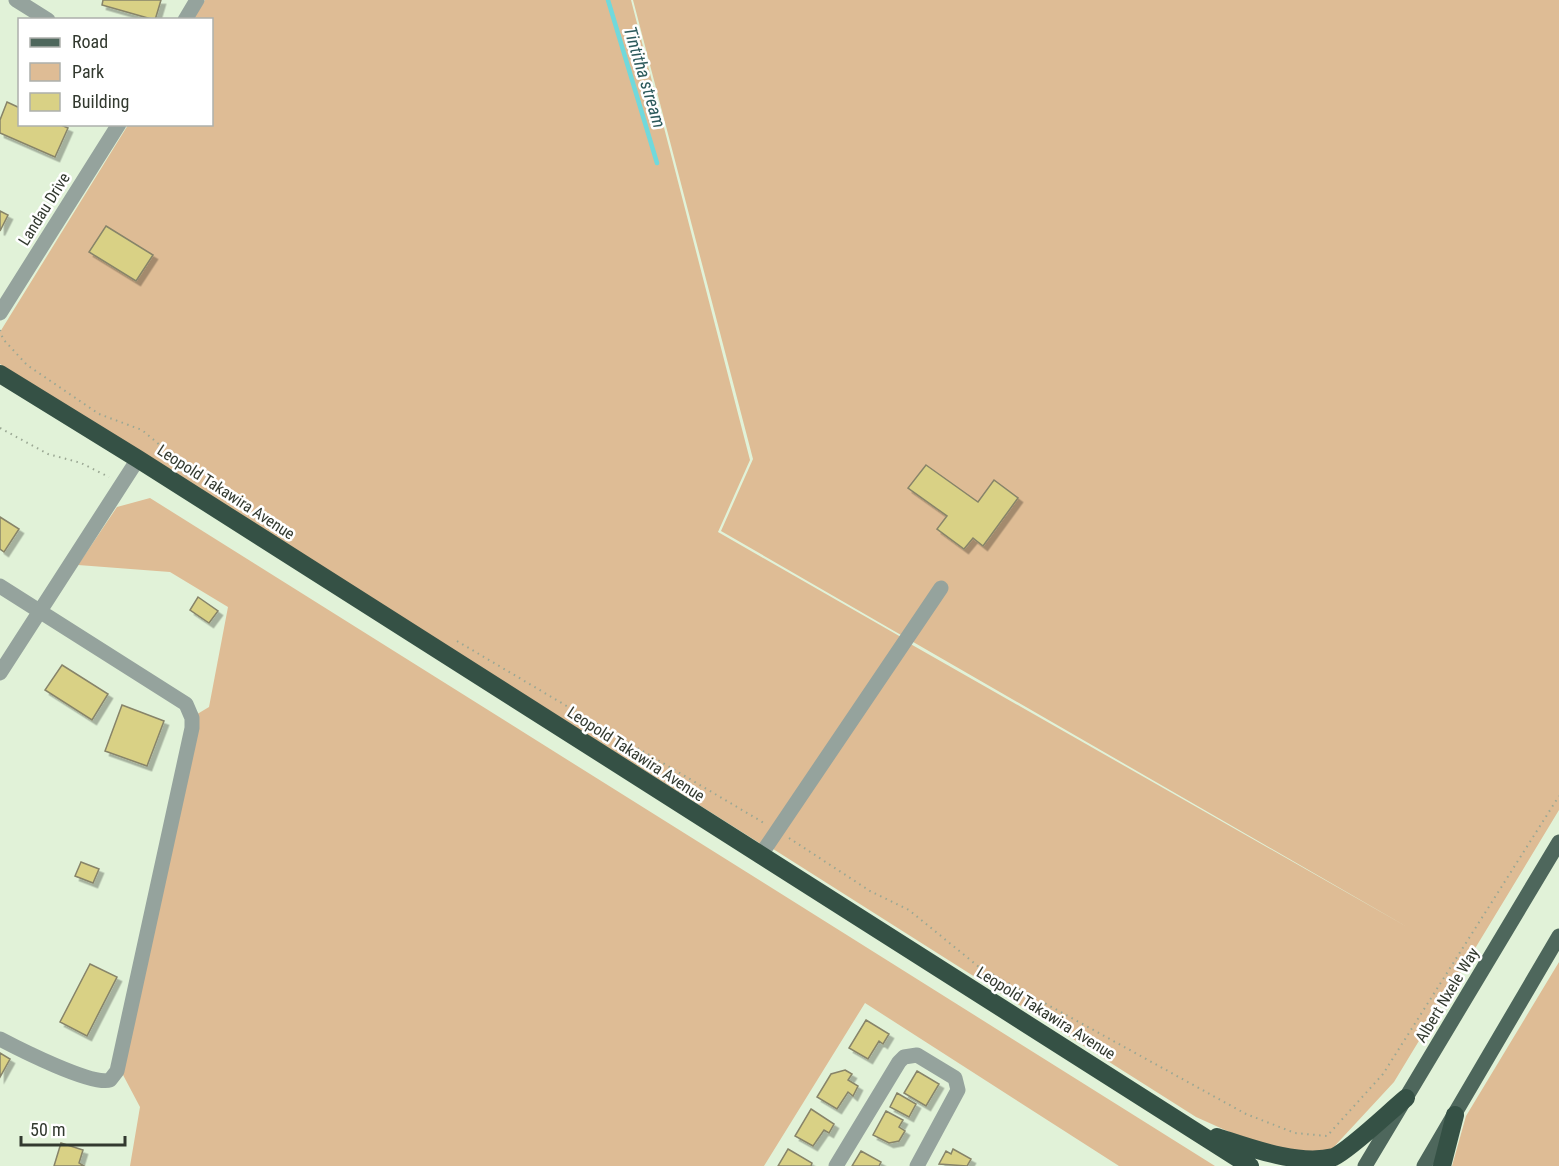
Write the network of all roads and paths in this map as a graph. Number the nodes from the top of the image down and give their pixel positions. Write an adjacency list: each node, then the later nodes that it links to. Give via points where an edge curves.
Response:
1 (16, 0): 3 (street)
2 (197, 0): 4 (street)
3 (45, 18)
4 (186, 18)
5 (118, 126): 6 (street, Landau Drive)
6 (1, 308)
7 (0, 330): 12 (path, via 3,339 27,365 99,414 142,430 193,474)
8 (0, 374): 10 (highway, Leopold Takawira Avenue)
9 (0, 428): 11 (path, via 48,454 81,463)
10 (138, 459): 11 (street); 21 (highway, Leopold Takawira Avenue)
11 (122, 486): 15 (street)
12 (281, 530)
13 (0, 586): 15 (street)
14 (941, 588): 19 (street)
15 (42, 612): 17 (street); 23 (street, via 186,704 192,728 117,1071 110,1080 99,1081)
16 (447, 636): 19 (path)
17 (0, 673)
18 (1559, 796): 19 (path, via 1383,1074 1327,1136 1295,1133 1246,1114 980,967 909,910 870,891)
19 (777, 830): 21 (street)
20 (1559, 842): 24 (main road, Albert Nxele Way)
21 (760, 856): 26 (highway, Leopold Takawira Avenue)
22 (1559, 936): 25 (main road)
23 (0, 1039)
24 (1406, 1098): 26 (highway, via 1334,1157 1315,1161 1294,1161); 31 (main road, Albert Nxele Way)
25 (1455, 1115): 32 (main road); 33 (highway)
26 (1192, 1129): 29 (highway); 30 (highway, Leopold Takawira Avenue)
27 (836, 1166): 28 (street, via 899,1062 910,1055 917,1055 955,1078 958,1090)
28 (917, 1166)
29 (1229, 1166)
30 (1250, 1166)
31 (1365, 1166)
32 (1424, 1166)
33 (1442, 1166)

